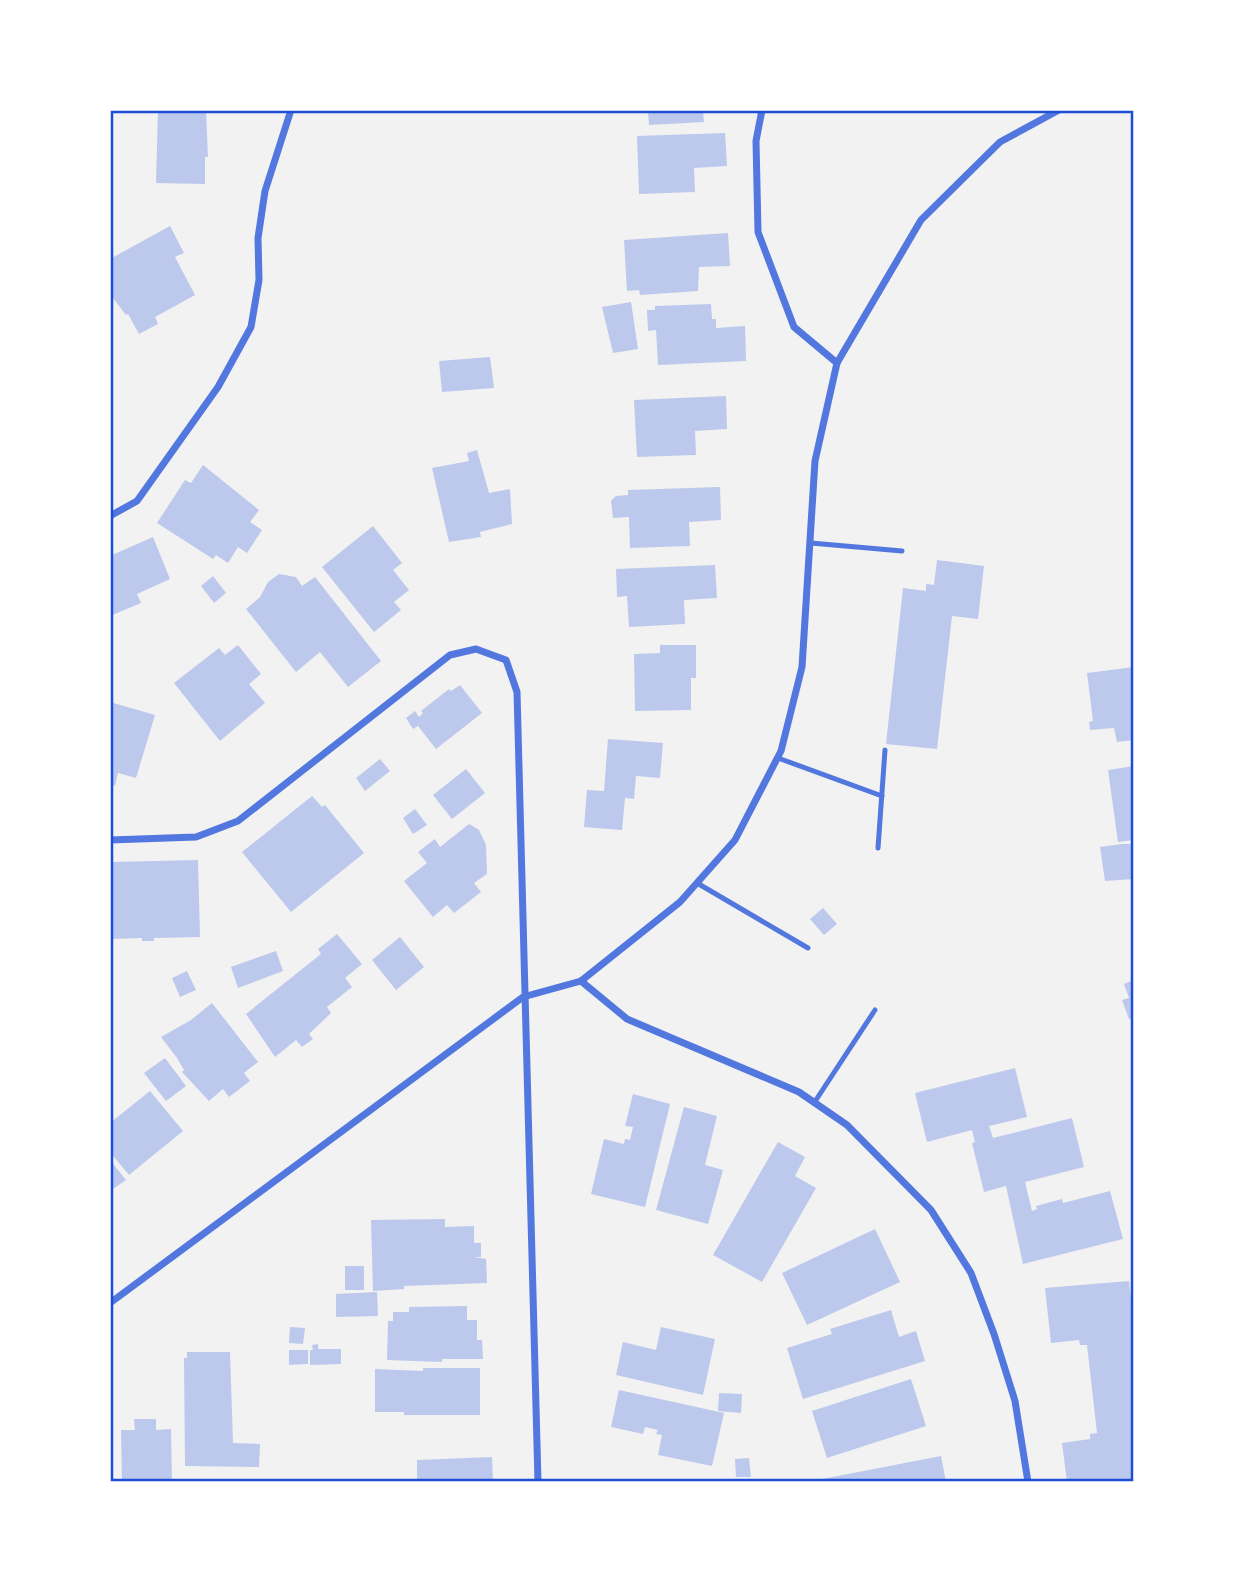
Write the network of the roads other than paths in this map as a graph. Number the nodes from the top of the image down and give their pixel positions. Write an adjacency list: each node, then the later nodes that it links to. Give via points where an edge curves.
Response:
1 (291, 110): 5 (street, via 265,191 251,327 218,387 138,501)
2 (762, 110): 4 (street, via 756,141 758,232 794,327)
3 (1059, 110): 4 (street, via 1000,142 921,220)
4 (836, 363): 6 (street, via 815,461)
5 (110, 516)
6 (811, 543): 7 (lane); 9 (street, via 802,667)
7 (902, 551)
8 (885, 750): 10 (lane)
9 (778, 758): 10 (lane); 13 (street, via 735,840)
10 (882, 796): 12 (lane)
11 (110, 840): 16 (street, via 195,837 237,821 450,655 476,649 506,660 517,692)
12 (878, 848)
13 (697, 883): 14 (lane); 15 (street, via 680,902)
14 (808, 948)
15 (581, 981): 16 (street); 18 (street, via 627,1019 799,1092)
16 (523, 997): 19 (street); 20 (street)
17 (875, 1010): 18 (lane)
18 (814, 1103): 21 (street, via 847,1125 931,1210 971,1273 1014,1401)
19 (110, 1303)
20 (538, 1482)
21 (1028, 1482)

